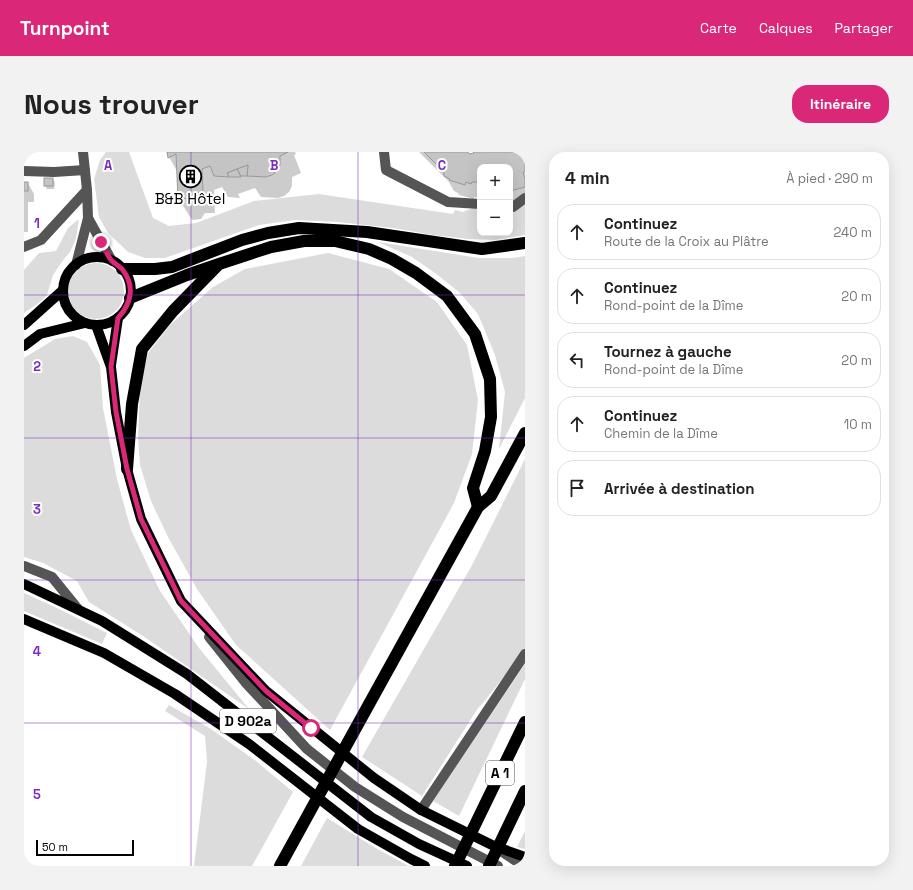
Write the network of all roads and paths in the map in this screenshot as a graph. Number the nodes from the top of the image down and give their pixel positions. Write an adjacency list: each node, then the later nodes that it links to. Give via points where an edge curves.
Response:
1 (83, 152): 4 (street)
2 (90, 152): 4 (street)
3 (384, 152): 8 (street, via 386,170 448,202)
4 (85, 167): 5 (street, via 54,172); 6 (street)
5 (24, 171)
6 (87, 190): 10 (street); 12 (street, via 41,240)
7 (525, 198): 9 (street)
8 (477, 204)
9 (513, 206)
10 (88, 218): 13 (street); 15 (street)
11 (525, 243): 16 (highway, via 482,249 367,232 299,228 242,240 172,267)
12 (24, 246)
13 (112, 261): 15 (main road, via 93,258); 16 (main road)
14 (219, 264): 18 (highway); 26 (highway, via 173,311 142,349 132,404); 27 (highway, via 271,247 304,241 335,241 369,249 392,259 447,296 475,334 490,379 491,417 485,451 473,488)
15 (76, 265): 17 (main road, via 68,273)
16 (122, 269): 18 (main road, via 130,287)
17 (63, 290): 20 (main road, via 68,310); 21 (main road)
18 (130, 298): 19 (main road)
19 (118, 318): 22 (main road); 24 (main road)
20 (85, 323): 22 (main road); 23 (main road, via 40,334)
21 (24, 325)
22 (96, 325): 24 (main road)
23 (24, 346)
24 (111, 367): 26 (main road, via 116,412)
25 (525, 433): 27 (highway, via 491,496)
26 (127, 469): 30 (main road, via 141,519)
27 (478, 507): 40 (highway)
28 (24, 566): 31 (street, via 52,577)
29 (24, 584): 31 (main road, D 902a)
30 (181, 601): 36 (main road, via 266,691 374,778); 45 (street, via 245,682 307,749 355,787 403,818)
31 (78, 609): 43 (main road, D 902a, via 187,674 371,817 419,844)
32 (24, 619): 41 (main road, D 902a, via 104,653 175,694 249,744 358,829)
33 (525, 654): 36 (street)
34 (525, 722): 42 (highway, A 1)
35 (525, 791): 44 (highway, A 1)
36 (421, 810): 37 (main road)
37 (494, 846): 38 (main road); 39 (street)
38 (525, 857)
39 (525, 865)
40 (280, 866)
41 (425, 866)
42 (455, 866)
43 (467, 866)
44 (489, 866)
45 (498, 866)

